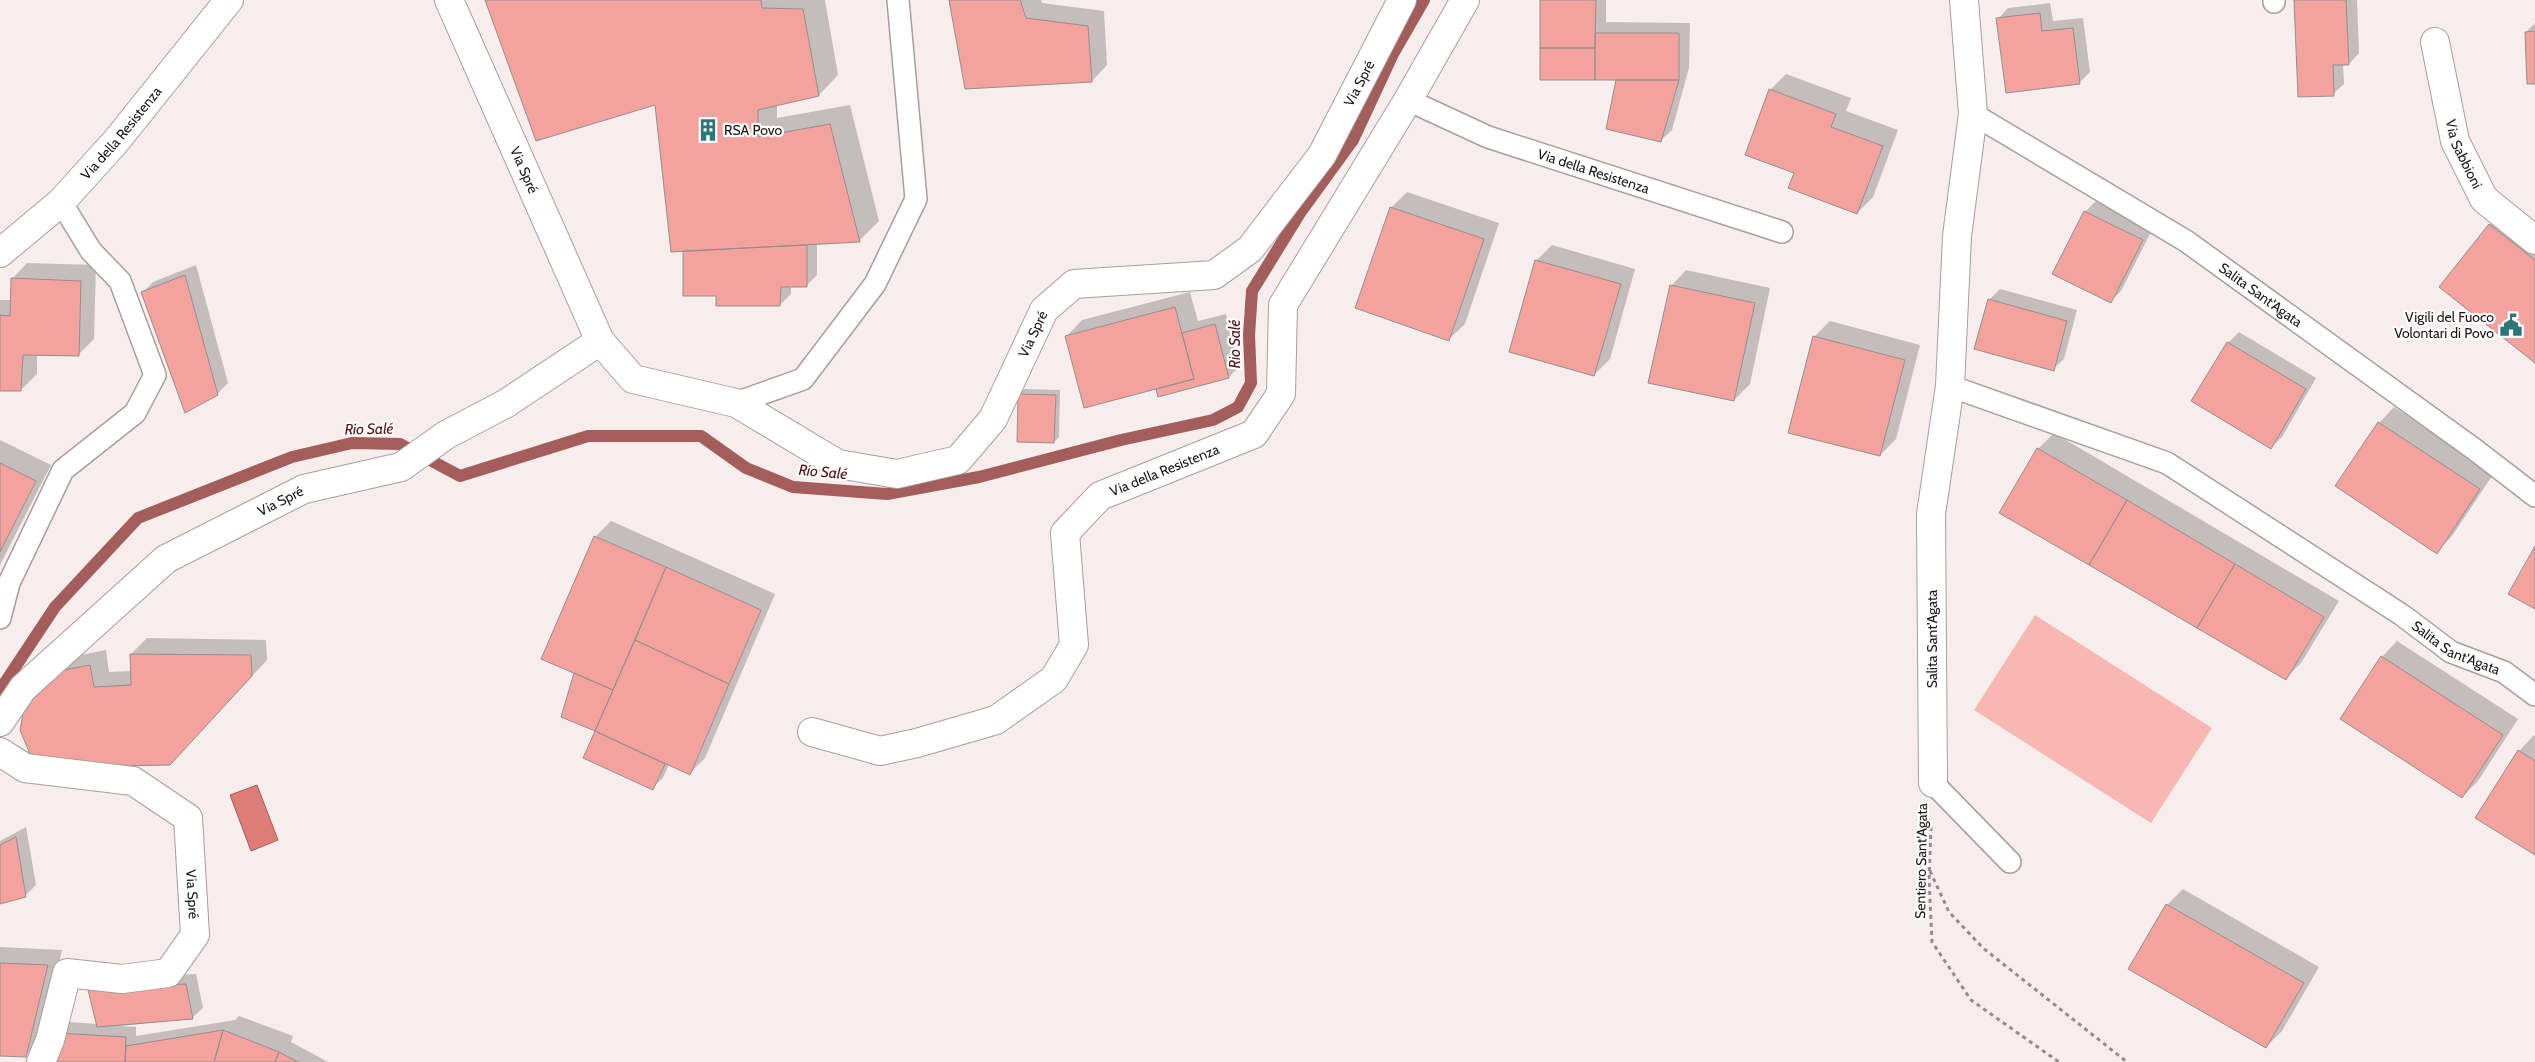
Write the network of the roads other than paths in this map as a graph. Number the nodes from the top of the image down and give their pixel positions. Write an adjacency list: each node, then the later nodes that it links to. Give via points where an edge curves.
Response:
1 (229, 0): 10 (street, Via della Resistenza, via 118,140)
2 (449, 0): 14 (street, Via Spré)
3 (898, 0): 16 (lane, via 916,199 875,284 803,379)
4 (1402, 0): 16 (street, Via Spré, via 1322,155 1250,249 1214,275 1074,284 1044,310 993,419 958,460 897,474 838,464)
5 (1465, 0): 8 (street, Via della Resistenza)
6 (1964, 0): 9 (street, Salita Sant'Agata)
7 (2435, 42): 12 (street, Via Sabbioni, via 2455,141 2484,199)
8 (1408, 100): 11 (lane, Via della Resistenza, via 1488,138); 21 (street, Via della Resistenza, via 1283,305 1281,394 1254,434 1100,496 1065,533 1074,645 1054,679 996,720 917,743 880,751)
9 (1974, 114): 15 (street, Salita Sant'Agata, via 1957,236); 17 (lane, Salita Sant'Agata, via 2186,241)
10 (61, 202): 13 (street, Via della Resistenza); 18 (lane, via 91,250 120,281 155,375 134,413 63,470 9,583)
11 (1782, 232)
12 (2535, 240)
13 (1, 250)
14 (600, 341): 16 (street, Via Spré, via 633,379); 20 (street, Via Spré, via 505,404 446,435 401,467 304,489 166,559 23,688)
15 (1950, 386): 19 (lane, Salita Sant'Agata, via 2167,463 2402,615 2451,652 2504,672); 23 (street, Salita Sant'Agata, via 1931,514)
16 (736, 402)
17 (2535, 496)
18 (0, 618)
19 (2535, 695)
20 (0, 719)
21 (812, 732)
22 (0, 752): 25 (street, Via Spré, via 25,768 133,781 188,818 194,936 168,972 122,979 68,973)
23 (1933, 782): 24 (lane)
24 (2010, 862)
25 (41, 1062)

